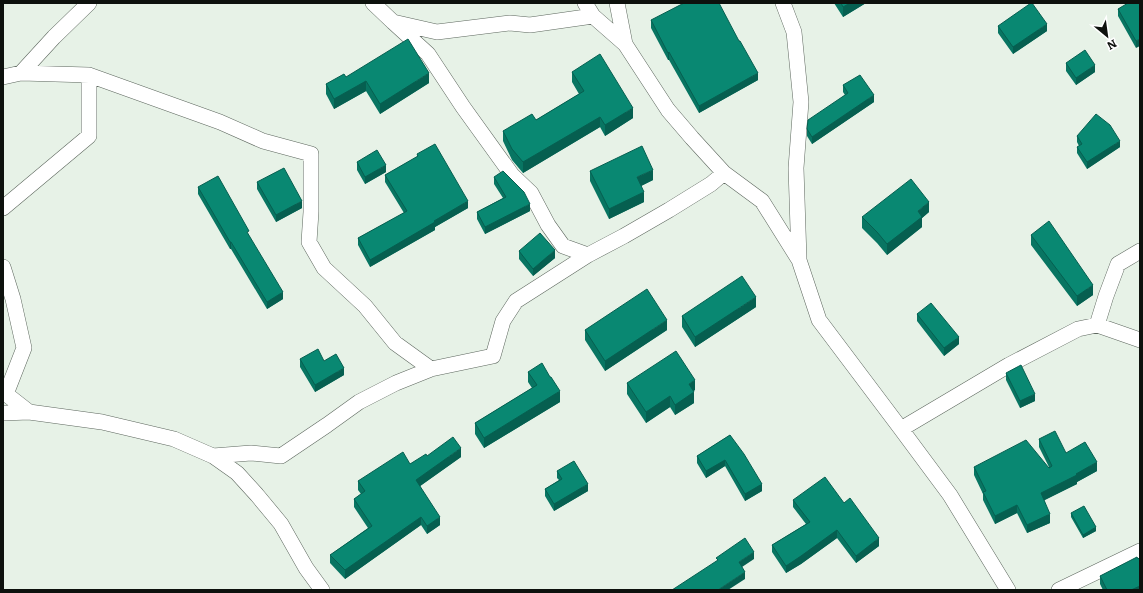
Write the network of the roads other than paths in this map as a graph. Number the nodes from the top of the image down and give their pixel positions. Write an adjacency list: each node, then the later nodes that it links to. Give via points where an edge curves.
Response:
1 (90, 3): 8 (street)
2 (373, 3): 6 (street)
3 (617, 3): 7 (street)
4 (783, 3): 15 (street, via 794,32 801,102 796,168)
5 (589, 9): 6 (street, via 530,25 510,23 437,32); 7 (street)
6 (393, 22): 14 (street, via 428,54 512,175 531,193 563,246)
7 (626, 44): 11 (street, via 668,110)
8 (21, 73): 9 (street); 10 (street)
9 (89, 75): 12 (street, via 89,136); 19 (street, via 263,140 312,154 309,242 324,268 365,306 395,343)
10 (3, 77)
11 (724, 173): 14 (street, via 669,210); 15 (street, via 762,201)
12 (3, 208)
13 (1140, 251): 17 (street, via 1118,264)
14 (588, 254): 19 (street, via 516,301 503,321 493,356)
15 (799, 260): 22 (street, via 819,320)
16 (3, 267): 20 (street, via 24,348 6,394)
17 (1097, 325): 18 (street); 22 (street, via 1078,329 1009,365)
18 (1140, 340)
19 (431, 369): 23 (street, via 396,382 359,402 281,456)
20 (28, 412): 21 (street); 23 (street, via 102,422 174,439)
21 (3, 413)
22 (901, 428): 26 (street, via 950,495)
23 (213, 456): 25 (street, via 237,473 257,494 281,524)
24 (1140, 552): 27 (street)
25 (322, 590)
26 (1008, 590)
27 (1059, 590)

